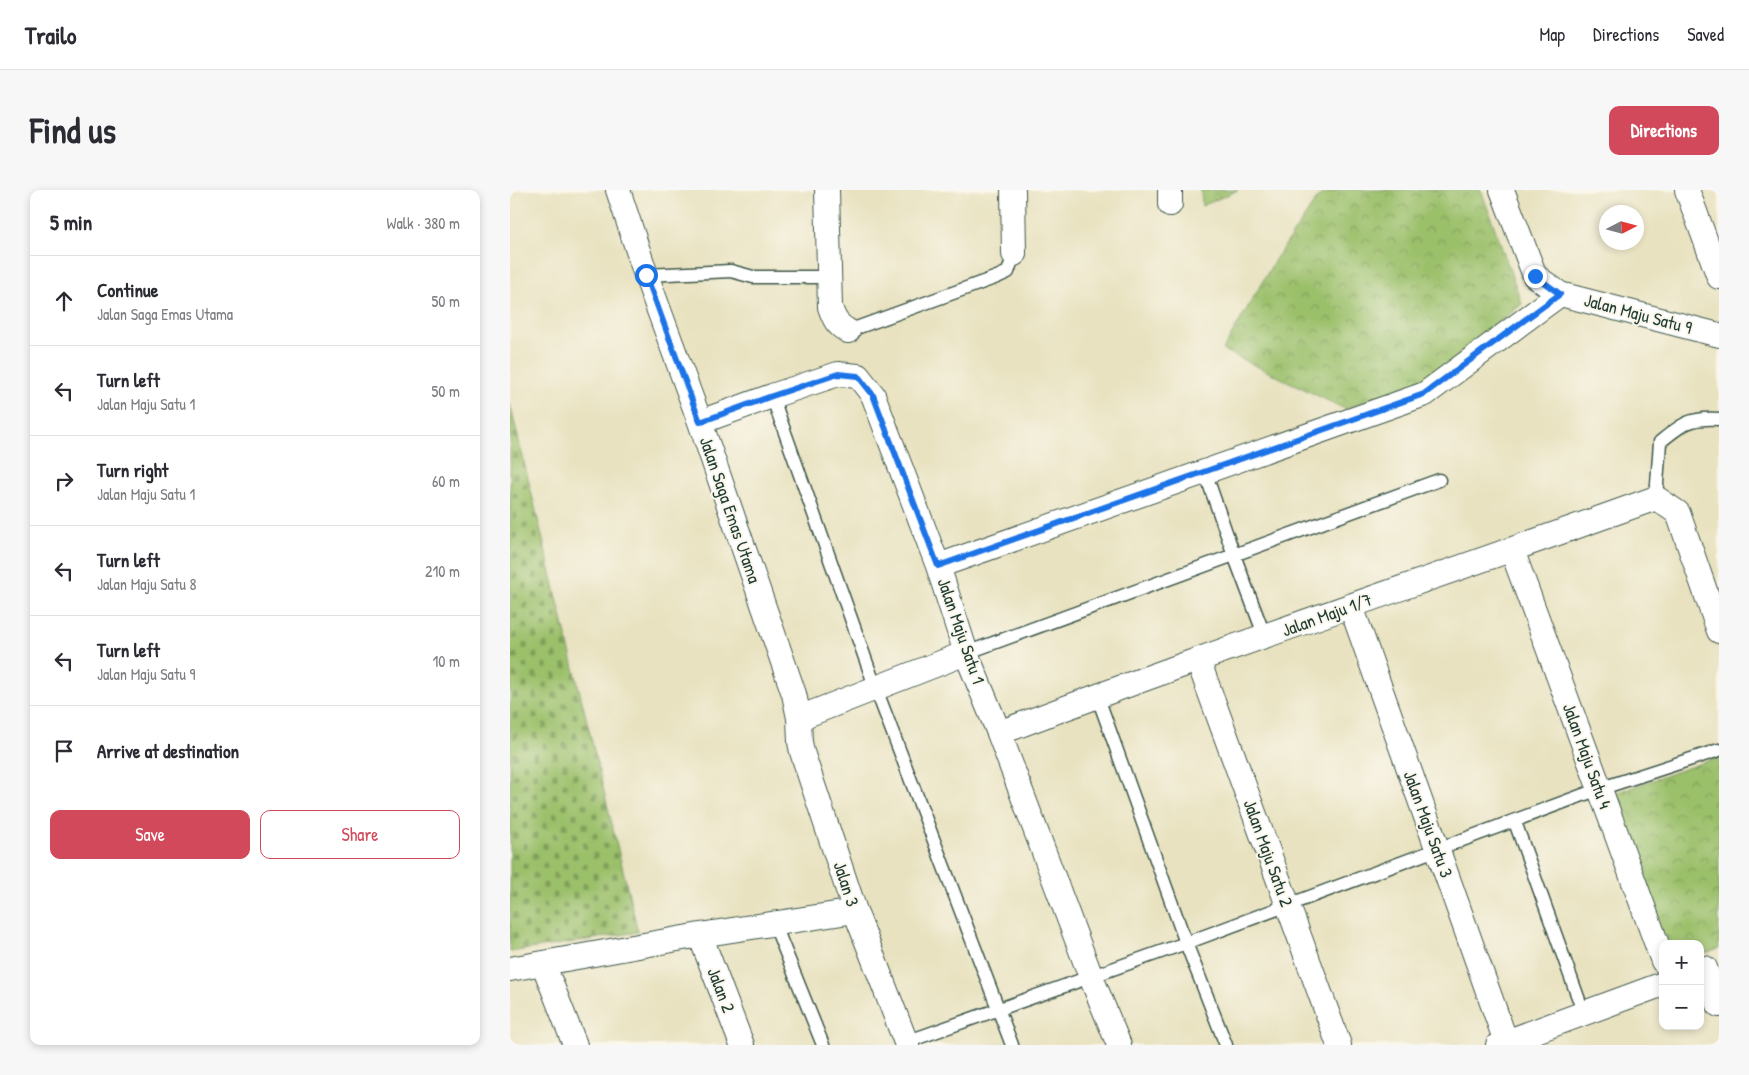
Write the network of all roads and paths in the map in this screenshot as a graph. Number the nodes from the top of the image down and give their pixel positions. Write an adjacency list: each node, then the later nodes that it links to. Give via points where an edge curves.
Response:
1 (618, 190): 7 (street, Jalan Saga Emas Utama)
2 (827, 190): 8 (street)
3 (1013, 190): 6 (street)
4 (1502, 190): 10 (street, Jalan Maju Satu 9, via 1535,276)
5 (1687, 190): 9 (street)
6 (1014, 254): 11 (lane, via 1008,272 997,278)
7 (646, 275): 8 (lane, via 731,271 753,277); 15 (street, Jalan Saga Emas Utama)
8 (828, 276): 11 (street, via 830,307 835,321)
9 (1719, 277)
10 (1560, 294): 12 (street, Jalan Maju Satu 9); 16 (street, via 1424,394)
11 (848, 331)
12 (1719, 335)
13 (772, 396): 15 (street, Jalan Maju Satu 1); 21 (street, Jalan Maju Satu 1, via 838,374 858,376 873,395); 27 (lane)
14 (1719, 418): 18 (lane, via 1700,418 1678,427 1660,442)
15 (700, 422): 29 (street, Jalan Saga Emas Utama, via 794,694)
16 (1206, 472): 20 (lane); 21 (street)
17 (1439, 480): 20 (lane)
18 (1656, 498): 19 (street, Jalan Maju 1/7); 23 (street, via 1678,513)
19 (1512, 550): 22 (street, Jalan Maju 1/7); 32 (street, Jalan Maju Satu 4)
20 (1234, 555): 24 (lane); 25 (lane)
21 (938, 566): 25 (street, Jalan Maju Satu 1)
22 (1351, 606): 24 (street, Jalan Maju 1/7); 34 (street, Jalan Maju Satu 3)
23 (1718, 626)
24 (1265, 637): 26 (street, Jalan Maju 1/7)
25 (966, 652): 27 (street); 30 (street, Jalan Maju Satu 1)
26 (1198, 660): 28 (street, Jalan Maju 1/7); 35 (street, Jalan Maju Satu 2)
27 (876, 688): 29 (street); 47 (lane)
28 (1097, 695): 30 (street, Jalan Maju 1/7); 39 (lane)
29 (799, 718): 36 (street, Jalan 3, via 802,752)
30 (999, 733): 44 (street, Jalan Maju Satu 1)
31 (1719, 750): 32 (lane)
32 (1599, 789): 33 (lane); 40 (street, Jalan Maju Satu 4)
33 (1515, 822): 34 (lane); 48 (lane)
34 (1438, 850): 35 (lane); 49 (street, Jalan Maju Satu 3)
35 (1287, 905): 39 (lane); 57 (street, Jalan Maju Satu 2)
36 (855, 911): 37 (street); 50 (street, Jalan 3)
37 (774, 923): 38 (street); 53 (lane)
38 (700, 935): 41 (street); 52 (street, Jalan 2)
39 (1186, 943): 44 (lane); 56 (lane)
40 (1659, 950)
41 (543, 963): 43 (street); 51 (street)
42 (1708, 967): 46 (street)
43 (510, 969)
44 (1091, 976): 47 (lane); 55 (street, Jalan Maju Satu 1)
45 (1660, 985): 48 (street)
46 (1719, 1005)
47 (997, 1009): 50 (lane); 54 (lane)
48 (1584, 1014): 49 (street)
49 (1502, 1043)
50 (907, 1044)
51 (575, 1045)
52 (742, 1045)
53 (823, 1045)
54 (1012, 1045)
55 (1119, 1045)
56 (1226, 1045)
57 (1339, 1045)

